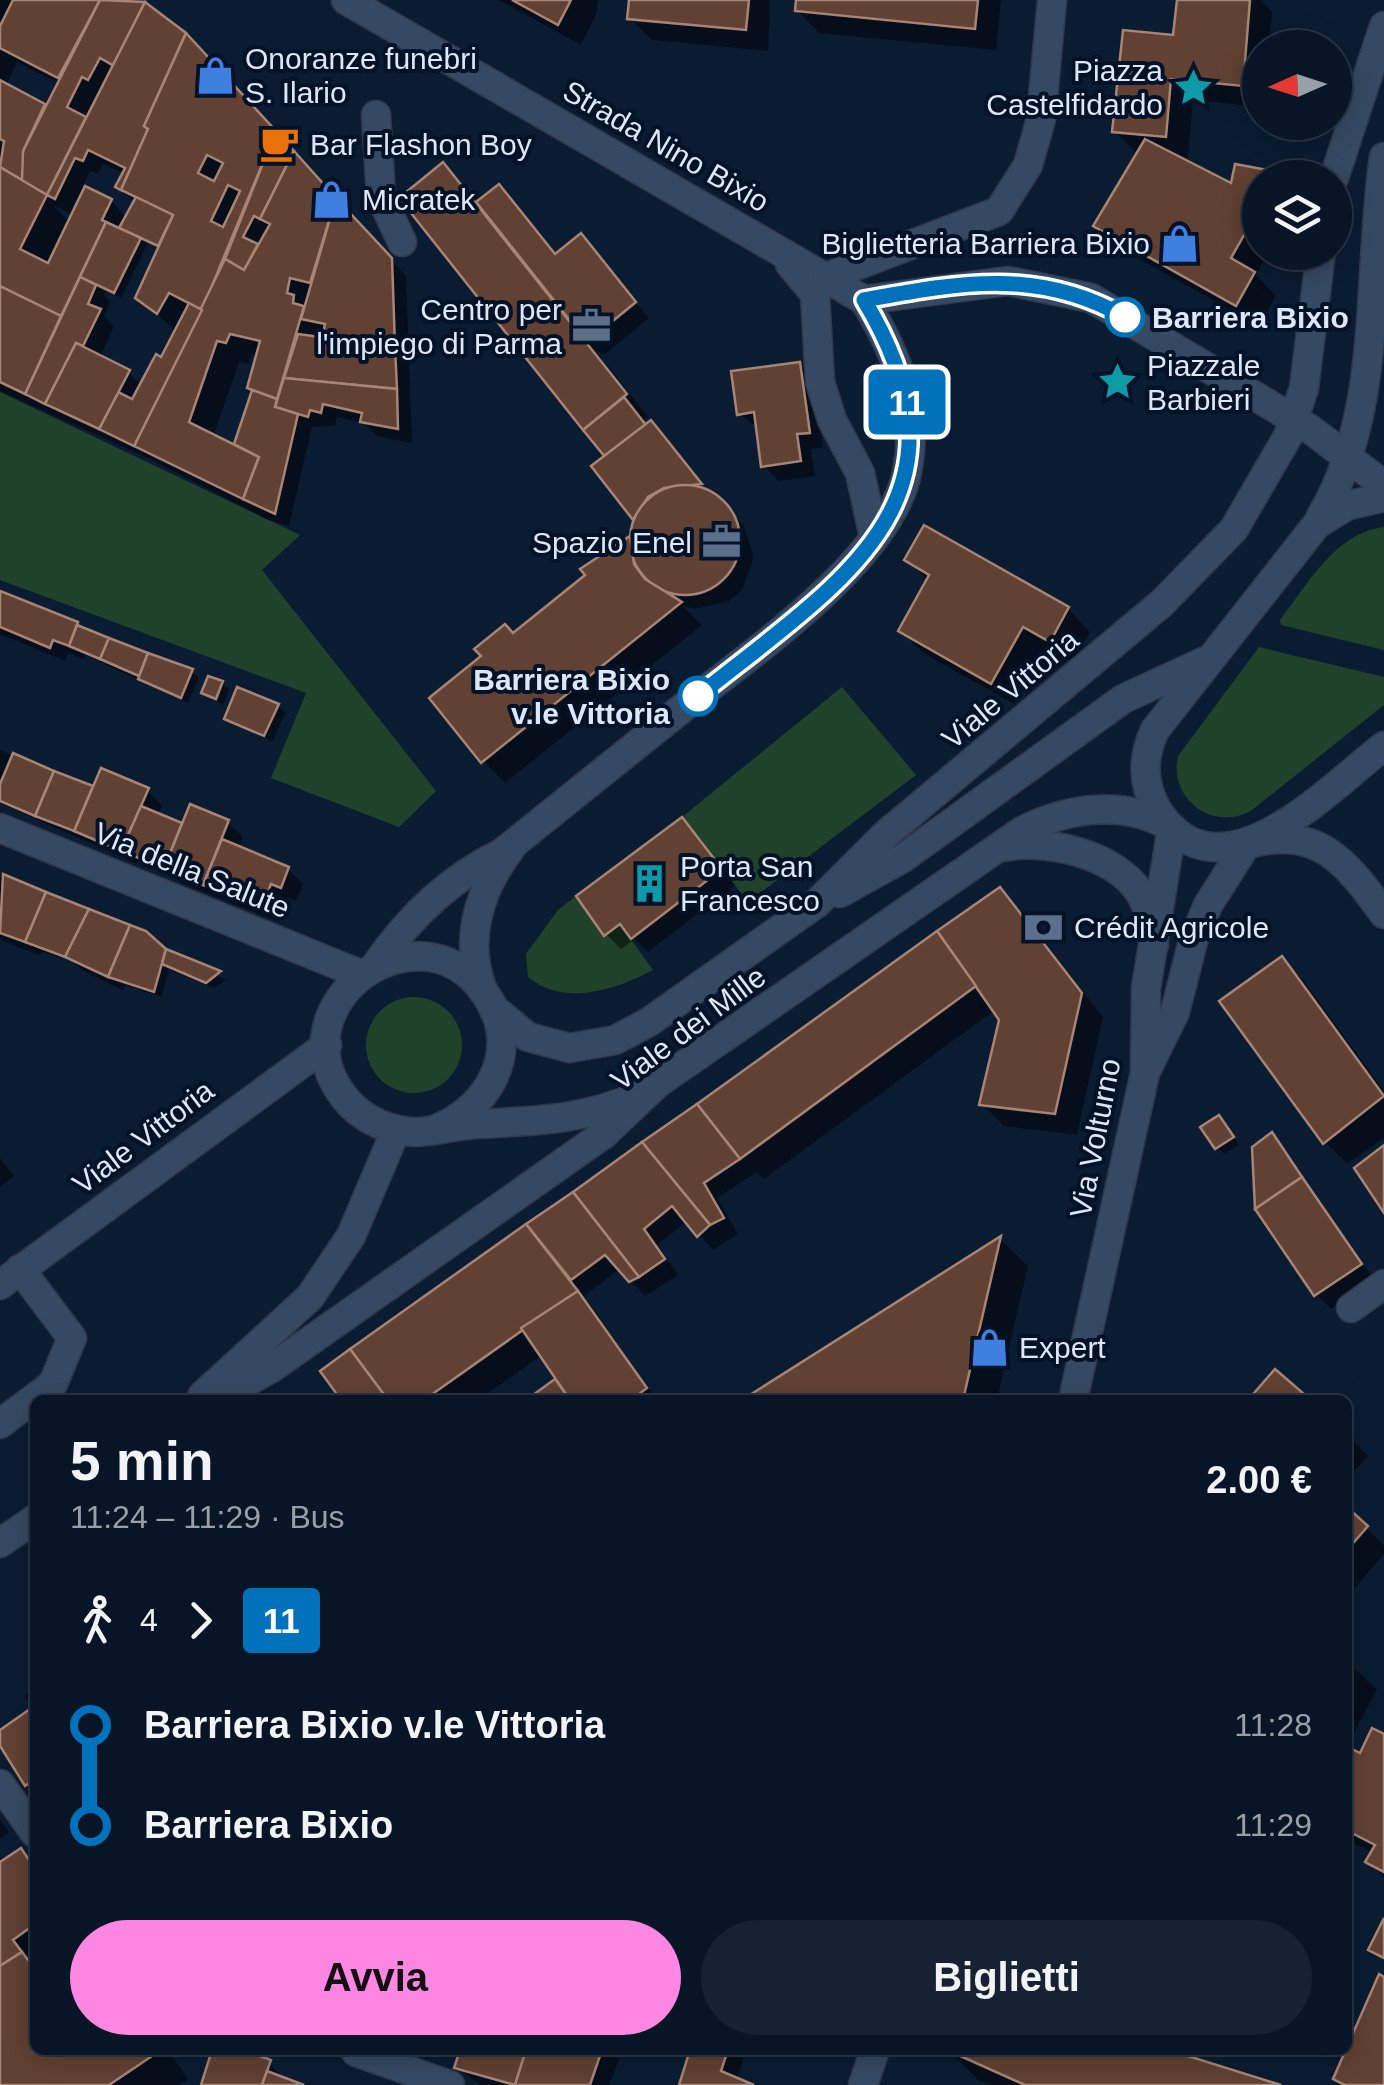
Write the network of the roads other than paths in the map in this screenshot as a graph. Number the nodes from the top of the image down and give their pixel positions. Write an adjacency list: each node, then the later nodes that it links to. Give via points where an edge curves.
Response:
1 (346, 0): 3 (main road, Strada Nino Bixio)
2 (1052, 0): 11 (main road, via 1041,120 1028,164 998,210)
3 (381, 11): 9 (main road, Strada Nino Bixio)
4 (1384, 26): 7 (main road)
5 (376, 115): 8 (main road, via 381,197)
6 (1384, 157): 14 (main road, via 1372,383)
7 (1340, 160)
8 (402, 242)
9 (776, 247): 11 (main road, Strada Nino Bixio); 18 (main road, via 815,294 820,382 860,473)
10 (1319, 270): 13 (main road, Viale Vittoria)
11 (827, 277): 12 (main road, Strada Nino Bixio)
12 (864, 300): 13 (main road, via 1008,280 1091,298); 18 (main road, Strada Nino Bixio, via 906,392 912,436 898,502)
13 (1294, 420): 14 (main road); 26 (main road, Viale Vittoria, via 1247,510 1217,549)
14 (1354, 461): 15 (main road); 17 (main road)
15 (1384, 485)
16 (1384, 497): 17 (main road, via 1346,506)
17 (1305, 536): 19 (main road)
18 (874, 537): 23 (main road, via 805,610)
19 (1217, 647): 22 (main road, via 1162,719 1146,755 1150,794); 26 (main road, Viale Vittoria, via 1191,670 1123,699 903,858)
20 (1384, 746): 24 (main road, via 1270,834)
21 (0, 828): 29 (main road, Via della Salute)
22 (1172, 828): 24 (main road, via 1208,846); 25 (main road, Viale dei Mille, via 1142,814 1088,810 1039,822); 28 (main road, Via Volturno)
23 (515, 842): 29 (main road, via 463,872); 30 (main road, via 477,914 474,962)
24 (1246, 845): 27 (main road, via 1292,839 1322,848 1346,866); 32 (main road, via 1208,905 1175,1012)
25 (992, 850): 28 (main road, via 1046,848 1116,870 1146,906); 33 (main road, Viale dei Mille)
26 (807, 911): 30 (main road, Viale Vittoria, via 648,1022 599,1046 570,1048 528,1037)
27 (1384, 914)
28 (1154, 945): 32 (main road, Via Volturno)
29 (368, 970): 30 (main road, via 396,958 434,959 454,966); 31 (main road, via 335,1006)
30 (488, 999): 35 (main road, via 502,1045 492,1083 468,1113)
31 (327, 1045): 34 (main road, via 328,1065 347,1100); 36 (main road, Viale Vittoria)
32 (1145, 1073): 42 (main road, Via Volturno)
33 (658, 1084): 35 (main road, via 562,1121); 41 (main road, Viale dei Mille, via 596,1140 270,1370)
34 (396, 1130): 35 (main road); 40 (main road, via 351,1236 310,1297)
35 (434, 1130)
36 (10, 1277): 39 (main road, via 72,1338 54,1384)
37 (1384, 1284): 38 (main road)
38 (1351, 1308)
39 (39, 1395)
40 (202, 1395)
41 (223, 1395)
42 (1073, 1395)
43 (30, 1402): 44 (main road)
44 (0, 1424)
45 (30, 1522): 46 (main road)
46 (0, 1543)
47 (0, 1784): 48 (main road)
48 (30, 1826)
49 (365, 2055): 51 (main road)
50 (873, 2055): 52 (main road)
51 (450, 2085)
52 (863, 2085)

